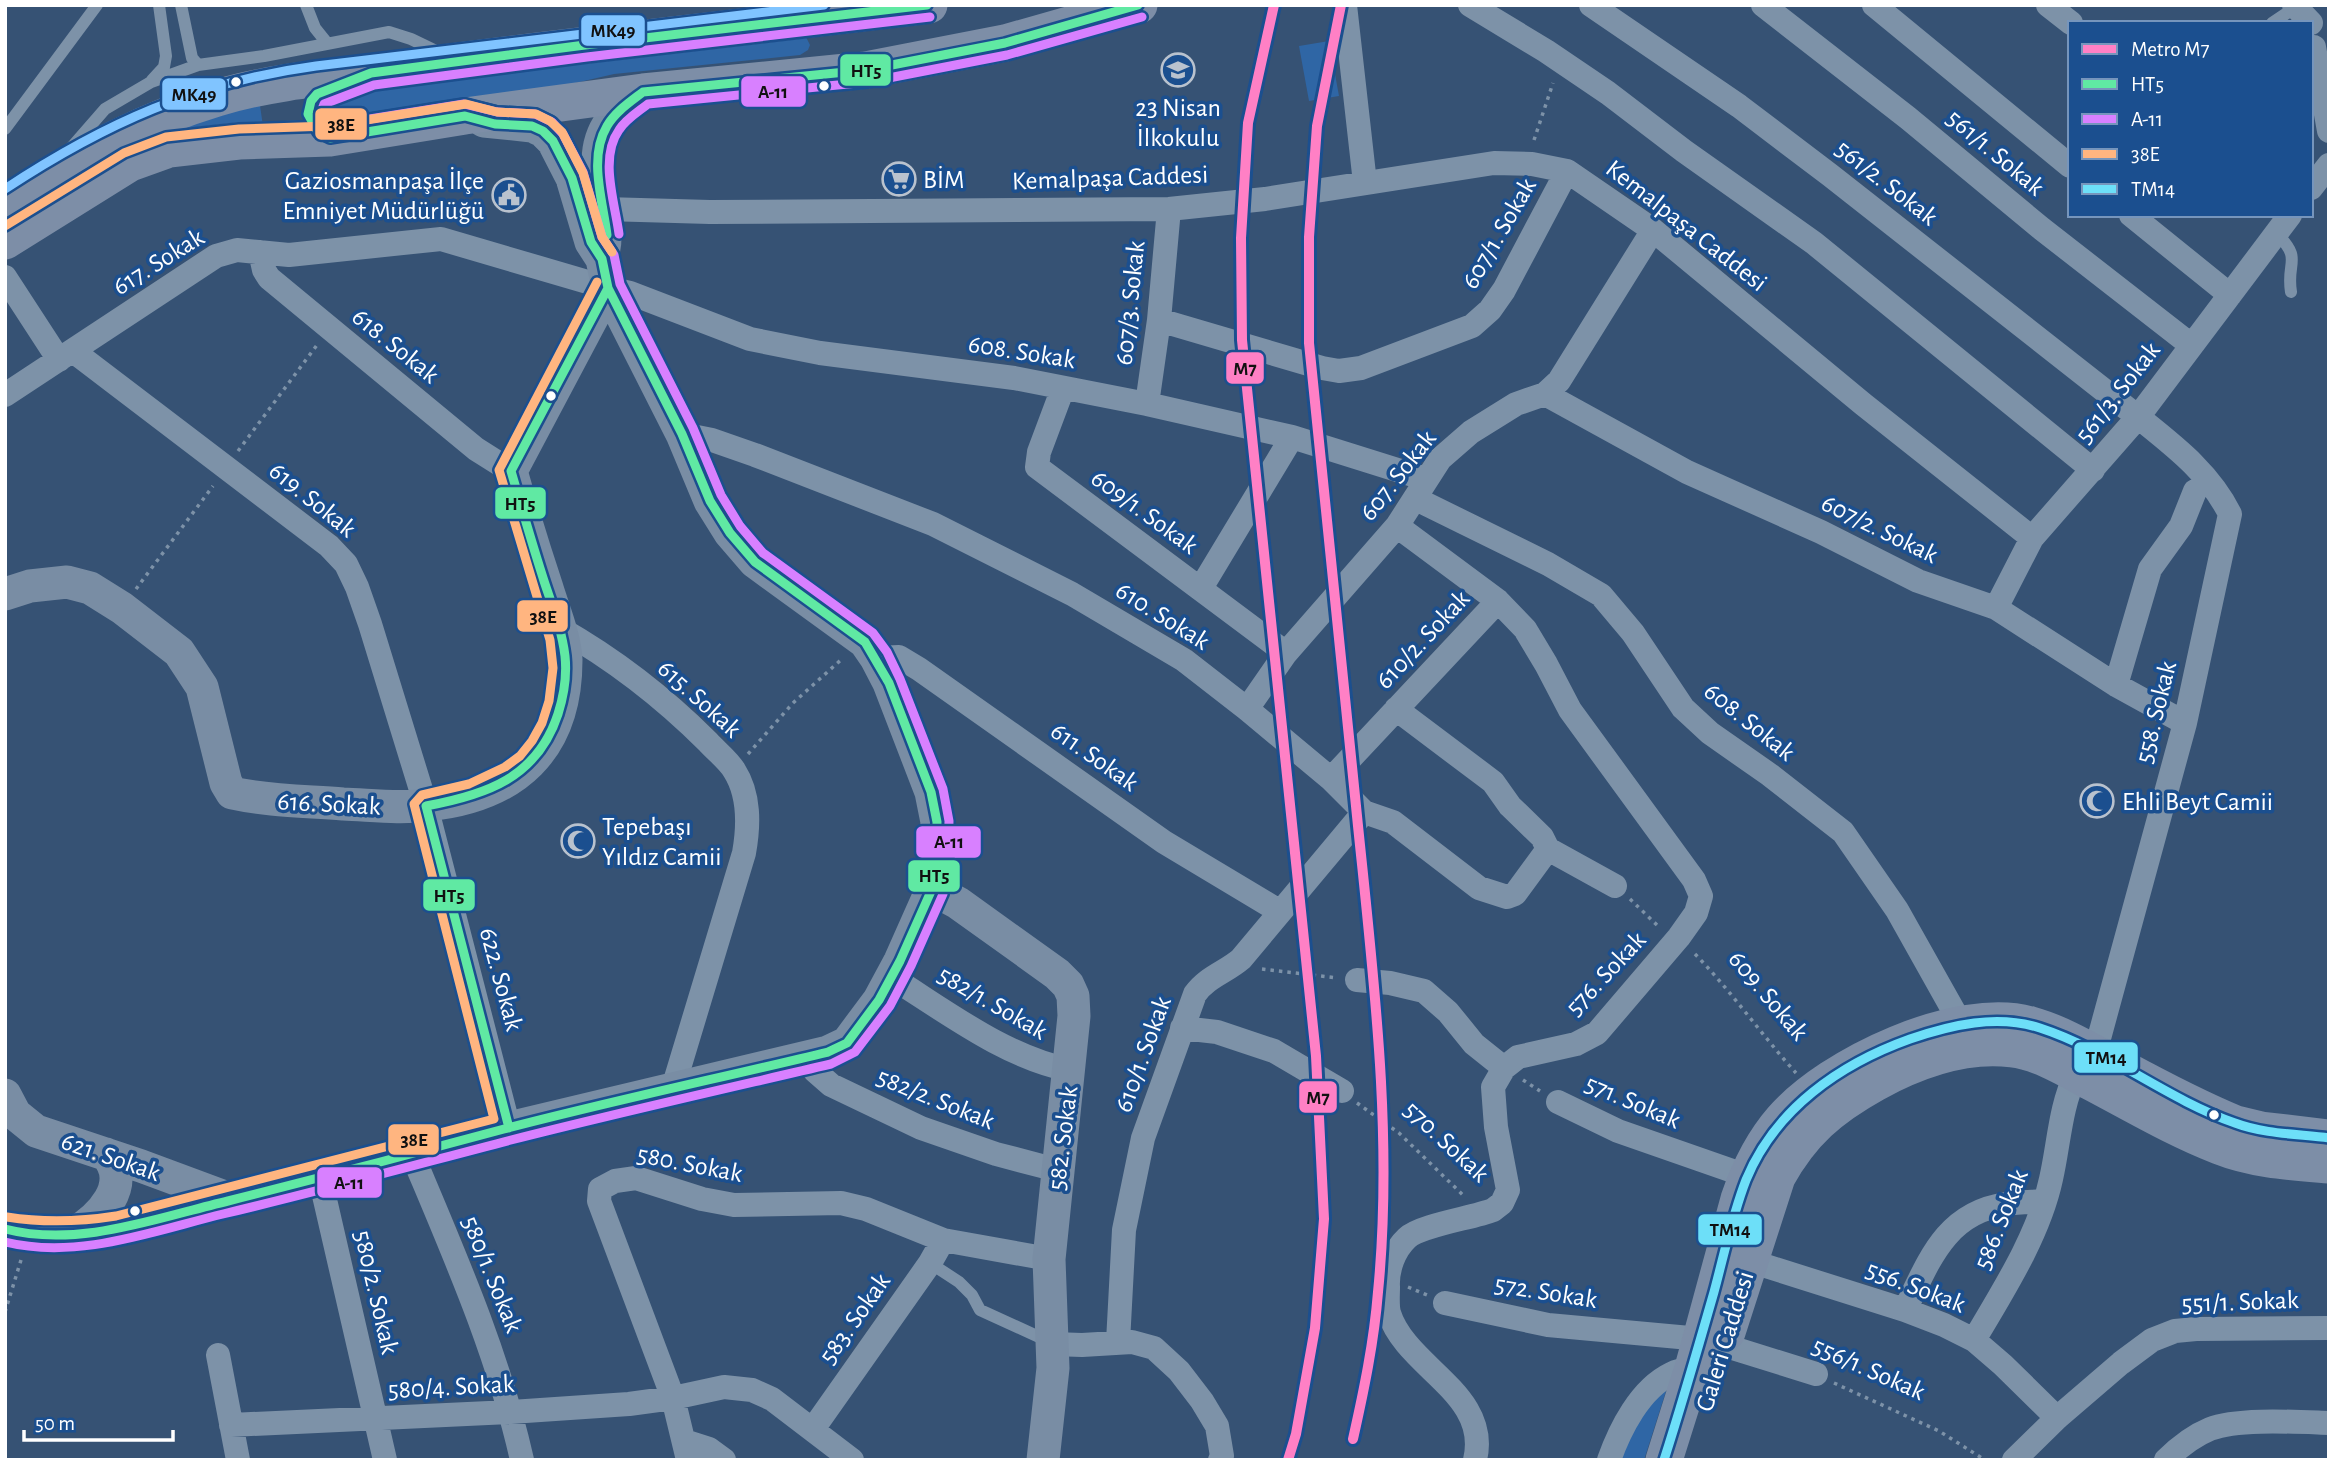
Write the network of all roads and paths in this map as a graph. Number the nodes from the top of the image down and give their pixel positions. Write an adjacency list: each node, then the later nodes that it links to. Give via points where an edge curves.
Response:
1 (97, 5): 27 (lane)
2 (159, 5): 24 (lane, via 166,56 164,67)
3 (181, 5): 21 (lane, via 192,58)
4 (306, 5): 17 (lane, via 315,29)
5 (764, 5): 16 (lane)
6 (929, 5): 14 (main road)
7 (1139, 5): 23 (main road, via 1005,43 866,70)
8 (1345, 5): 35 (street)
9 (1471, 5): 20 (street)
10 (1591, 5): 56 (street, 561/2. Sokak, via 1759,122)
11 (1763, 5): 50 (street, 561/1. Sokak)
12 (1874, 5): 31 (street, 561/1. Sokak)
13 (2048, 5): 15 (street)
14 (799, 20): 16 (main road); 23 (main road, via 818,27 825,56)
15 (2068, 21)
16 (724, 28): 19 (main road)
17 (327, 43): 19 (lane, via 389,32); 21 (lane)
18 (2313, 43): 28 (street)
19 (456, 61): 22 (main road)
20 (1561, 61): 30 (path); 59 (street, via 1814,243)
21 (198, 65): 24 (lane)
22 (371, 73): 29 (main road, via 317,94 311,101 308,114 313,124); 34 (main road, via 326,76 218,97 120,135)
23 (774, 80): 25 (main road)
24 (151, 82): 34 (lane, via 105,109)
25 (643, 92): 26 (main road); 38 (street, via 616,114 599,142 596,156)
26 (465, 116): 29 (main road); 45 (street, via 532,126 553,141 572,178)
27 (5, 129)
28 (2329, 131)
29 (331, 138): 43 (main road, via 169,149 130,163)
30 (1534, 140)
31 (2068, 164)
32 (2329, 165): 36 (street)
33 (1567, 171): 35 (street, Kemalpaşa Caddesi, via 1494,163); 42 (street, Kemalpaşa Caddesi); 49 (street, 607/1. Sokak, via 1497,300 1472,326 1449,336 1361,368 1339,371)
34 (43, 180): 37 (main road)
35 (1366, 183): 39 (street, Kemalpaşa Caddesi)
36 (2313, 185)
37 (5, 204)
38 (605, 209): 39 (street, Kemalpaşa Caddesi); 45 (street)
39 (1169, 209): 49 (street, 607/3. Sokak)
40 (2133, 217): 48 (street)
41 (2283, 224): 47 (lane, via 2293,260); 48 (street, 561/3. Sokak)
42 (1653, 230): 53 (street, 607. Sokak, via 1559,381); 64 (street, Kemalpaşa Caddesi)
43 (5, 241)
44 (260, 252): 45 (street, 617. Sokak, via 289,254 441,239); 51 (street, 617. Sokak, via 237,250 216,256); 60 (street, 618. Sokak, via 269,278 476,449)
45 (605, 274): 52 (street, 608. Sokak, via 630,293 750,339); 57 (street); 60 (street)
46 (5, 277): 51 (street, 619. Sokak)
47 (2291, 292)
48 (2230, 295): 50 (street, 561/3. Sokak)
49 (1159, 320): 55 (street, 607/3. Sokak)
50 (2191, 345): 56 (street, 561/3. Sokak)
51 (66, 355): 54 (street, 617. Sokak); 78 (street, 619. Sokak, via 329,546 346,565 370,624)
52 (1063, 387): 55 (street, 608. Sokak); 65 (street, 609/1. Sokak, via 1037,467)
53 (1545, 394): 61 (street, 607. Sokak, via 1516,404 1471,432 1440,459); 68 (street, 607/2. Sokak, via 1687,472 1918,581)
54 (5, 395)
55 (1147, 404): 58 (street, 608. Sokak)
56 (2138, 416): 59 (street, 561/3. Sokak); 75 (street, 558. Sokak, via 2212,483 2230,514)
57 (682, 434): 70 (street, via 710,501 755,562); 73 (street, 610. Sokak, via 755,455 978,545 1184,660)
58 (1292, 437): 61 (street, 608. Sokak); 65 (street)
59 (2092, 470): 64 (street, 561/3. Sokak)
60 (511, 471): 69 (street, 616. Sokak)
61 (1421, 489): 63 (street, 607. Sokak); 88 (street, 608. Sokak, via 1601,595 1633,632 1683,708 1843,832 1897,910)
62 (2195, 491): 72 (street, via 2181,526 2150,569)
63 (1396, 526): 67 (street, 576. Sokak); 71 (street, 607. Sokak)
64 (2032, 538): 68 (street, 561/3. Sokak)
65 (1201, 588): 71 (street, 609/1. Sokak)
66 (5, 594): 78 (street, 616. Sokak, via 67,582 90,588 179,652 202,687 232,793 257,799)
67 (1498, 601): 74 (street, 610/2. Sokak); 84 (street, 576. Sokak, via 1524,629 1570,710 1694,880 1701,896 1696,913)
68 (1996, 608): 72 (street, 607/2. Sokak)
69 (559, 628): 76 (street, 615. Sokak, via 652,694); 78 (street, 616. Sokak, via 566,658 564,692 557,721 542,751 515,777 492,790)
70 (870, 650): 76 (path, via 827,671); 82 (street, via 889,683 931,792 937,822); 83 (street, 611. Sokak, via 899,657 919,669 1164,842)
71 (1286, 653): 73 (street, 607. Sokak)
72 (2116, 685): 75 (street, 607/2. Sokak)
73 (1247, 709): 77 (street, 610. Sokak)
74 (1396, 709): 77 (street, 610/2. Sokak); 80 (street, via 1493,782)
75 (2185, 723): 91 (street, 558. Sokak)
76 (734, 770): 94 (street, 615. Sokak, via 749,825 744,853)
77 (1331, 779): 79 (street, 610. Sokak)
78 (426, 806): 99 (street, 622. Sokak)
79 (1364, 812): 80 (street, 610. Sokak, via 1393,822 1479,888 1507,897 1515,894); 83 (street, 610/1. Sokak)
80 (1548, 849): 81 (street)
81 (1615, 886): 84 (path, 609. Sokak)
82 (932, 889): 86 (street); 93 (street, 582. Sokak, via 1069,985 1074,1016)
83 (1279, 911): 85 (street, 610/1. Sokak)
84 (1677, 939): 92 (street, 576. Sokak, via 1597,1033 1576,1044 1518,1057); 96 (path, 609. Sokak, via 1723,984)
85 (1241, 959): 87 (path, via 1258,969); 89 (street, 610/1. Sokak, via 1202,984)
86 (891, 977): 90 (street, via 847,1043); 93 (street, 582/1. Sokak, via 1007,1048 1043,1065)
87 (1357, 980): 92 (street, via 1424,991 1474,1044)
88 (1961, 1024): 91 (main road, Galeri Caddesi, via 2028,1024 2062,1037); 96 (main road, Galeri Caddesi, via 1888,1048)
89 (1182, 1028): 95 (street, via 1217,1032 1274,1051); 122 (street, 610/1. Sokak, via 1143,1138 1133,1185 1124,1230)
90 (807, 1058): 94 (street); 104 (street, 582/2. Sokak, via 831,1085 921,1128)
91 (2085, 1063): 100 (main road, Galeri Caddesi, via 2236,1124); 103 (main road, Galeri Caddesi, via 2188,1132 2234,1152); 108 (street, 586. Sokak, via 2068,1091); 114 (main road, Galeri Caddesi, via 2014,1049 1965,1049 1924,1060 1849,1097 1805,1134 1789,1155 1777,1177)
92 (1504, 1068): 98 (path, 571. Sokak); 109 (street, via 1493,1087 1508,1190 1502,1202)
93 (1070, 1070): 104 (street, 582. Sokak)
94 (673, 1088): 99 (street)
95 (1342, 1091): 109 (path, 570. Sokak, via 1399,1133)
96 (1812, 1092): 105 (main road, Galeri Caddesi, via 1763,1144)
97 (5, 1095): 101 (street, 621. Sokak, via 15,1114 36,1131)
98 (1558, 1102): 105 (street, 571. Sokak, via 1618,1131)
99 (509, 1128): 102 (street)
100 (2329, 1138)
101 (106, 1154): 107 (street, 621. Sokak); 111 (street, via 117,1172 110,1201 90,1224)
102 (412, 1154): 106 (street); 128 (street, 580/1. Sokak, via 485,1330)
103 (2329, 1165)
104 (1057, 1170): 113 (street, 582. Sokak)
105 (1747, 1176): 124 (main road, Galeri Caddesi)
106 (320, 1178): 107 (street); 130 (street, 580/2. Sokak)
107 (230, 1199): 111 (street)
108 (2045, 1201): 118 (street, via 2004,1204 1969,1215 1948,1232 1933,1254); 121 (street, 586. Sokak, via 2021,1256)
109 (1482, 1214): 116 (street, via 1407,1237)
110 (17, 1232): 111 (street); 119 (path)
111 (71, 1235)
112 (943, 1240): 113 (street, 580. Sokak); 115 (street, 583. Sokak); 127 (street, 580. Sokak, via 841,1203 734,1205 636,1178 600,1189 599,1202)
113 (1049, 1259): 123 (street, 582. Sokak)
114 (1750, 1261): 118 (street, 556. Sokak); 124 (main road, Galeri Caddesi)
115 (930, 1263): 123 (lane, via 959,1282 980,1310); 133 (street, 583. Sokak)
116 (1387, 1277): 117 (path); 143 (street, via 1389,1312 1398,1332 1464,1404 1476,1426)
117 (1445, 1303): 124 (street, 572. Sokak)
118 (1905, 1310): 121 (street, 556. Sokak)
119 (5, 1312)
120 (2329, 1328): 129 (street, 551/1. Sokak, via 2175,1331 2131,1355)
121 (1973, 1340): 129 (street, 556. Sokak)
122 (1118, 1342): 123 (street); 142 (street, via 1154,1348 1179,1371 1217,1426)
123 (1054, 1344): 141 (street, 582. Sokak)
124 (1706, 1350): 126 (street, 556/1. Sokak); 144 (street, via 1656,1384 1638,1404); 145 (main road, Galeri Caddesi); 146 (main road, Galeri Caddesi)
125 (218, 1355): 132 (street)
126 (1816, 1374): 147 (path, 556/1. Sokak, via 1939,1432)
127 (673, 1398): 128 (street, 580/4. Sokak); 133 (street, 580/4. Sokak, via 724,1387 752,1390); 134 (street, 580. Sokak)
128 (511, 1412): 130 (street, 580/4. Sokak); 138 (street, 580/1. Sokak)
129 (2057, 1418): 135 (street)
130 (377, 1419): 132 (street, 580/4. Sokak); 137 (street, 580/2. Sokak)
131 (2329, 1423): 148 (street, via 2254,1422 2212,1428 2182,1444)
132 (231, 1425): 136 (street)
133 (813, 1429): 140 (street, 580/4. Sokak)
134 (686, 1450): 139 (street, via 709,1449)
135 (2018, 1458)
136 (238, 1460)
137 (385, 1460)
138 (522, 1460)
139 (724, 1460)
140 (852, 1460)
141 (1043, 1460)
142 (1220, 1460)
143 (1475, 1460)
144 (1609, 1460)
145 (1664, 1460)
146 (1687, 1460)
147 (1986, 1460)
148 (2166, 1460)

